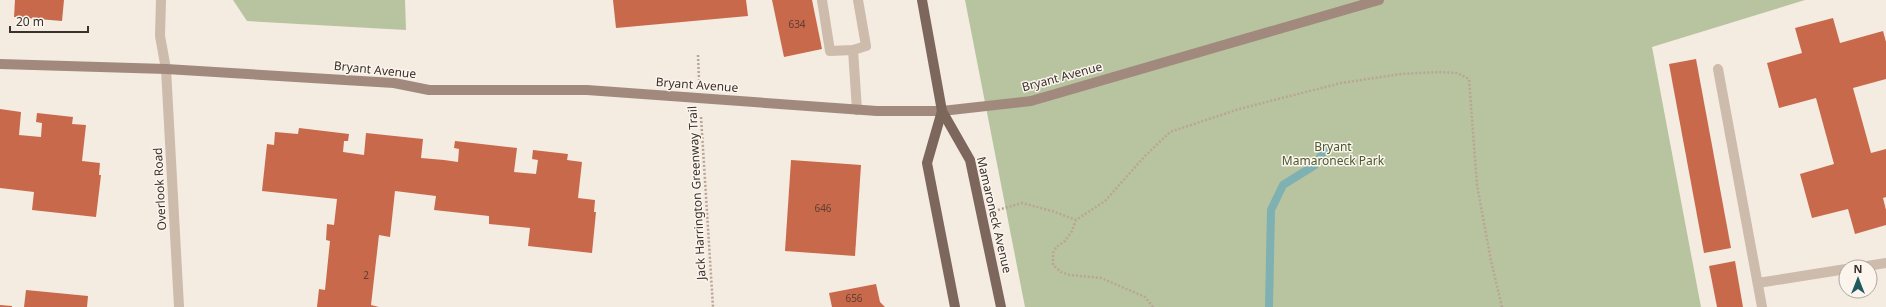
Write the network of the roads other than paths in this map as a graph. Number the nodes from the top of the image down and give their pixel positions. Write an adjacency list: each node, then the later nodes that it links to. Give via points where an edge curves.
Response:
1 (160, 0): 8 (street, Overlook Road, via 160,36)
2 (822, 0): 6 (street, via 830,51)
3 (858, 0): 6 (street, via 866,46)
4 (922, 0): 11 (main road, Mamaroneck Avenue)
5 (1379, 0): 11 (street, Bryant Avenue, via 1031,101)
6 (853, 50): 10 (street)
7 (0, 64): 8 (street, Bryant Avenue)
8 (166, 69): 10 (street, Bryant Avenue, via 394,83 428,90 587,90); 14 (street, Overlook Road)
9 (1718, 69): 13 (street)
10 (857, 110): 11 (street, Bryant Avenue)
11 (942, 111): 15 (main road, Mamaroneck Avenue, via 927,164); 16 (main road, Mamaroneck Avenue, via 970,160)
12 (1838, 270): 13 (street)
13 (1758, 283): 17 (street)
14 (179, 307)
15 (955, 307)
16 (1001, 307)
17 (1762, 307)

